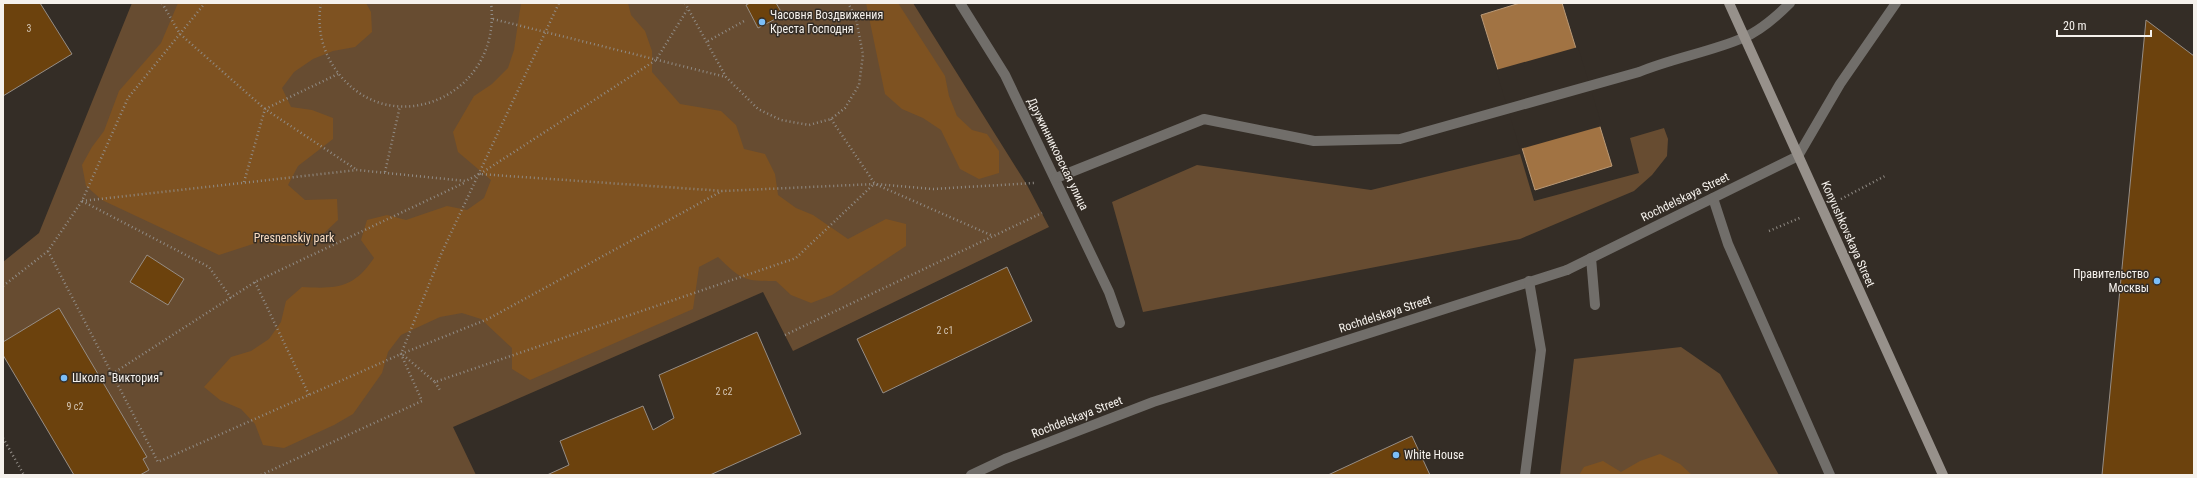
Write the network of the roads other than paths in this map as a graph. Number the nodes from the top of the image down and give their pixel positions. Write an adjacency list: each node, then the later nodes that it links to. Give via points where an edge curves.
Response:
1 (960, 3): 7 (street, Дружинниковская улица, via 1005,75)
2 (1729, 3): 5 (main road, Konyushkovskaya Street)
3 (1790, 3): 5 (street, via 1778,15)
4 (1896, 3): 6 (street, via 1840,84)
5 (1744, 38): 6 (main road, Konyushkovskaya Street); 7 (street, via 1639,72 1400,139 1314,141 1204,119)
6 (1798, 156): 8 (street, Rochdelskaya Street); 16 (main road, Konyushkovskaya Street)
7 (1056, 178): 12 (street, Дружинниковская улица, via 1109,292)
8 (1713, 198): 9 (street, Rochdelskaya Street); 15 (street, via 1728,244)
9 (1591, 258): 10 (street, Rochdelskaya Street, via 1567,270); 11 (street)
10 (1529, 281): 13 (street, Rochdelskaya Street, via 1153,402 1005,459); 14 (street, via 1541,350)
11 (1595, 305)
12 (1120, 323)
13 (972, 475)
14 (1525, 475)
15 (1830, 475)
16 (1942, 475)

